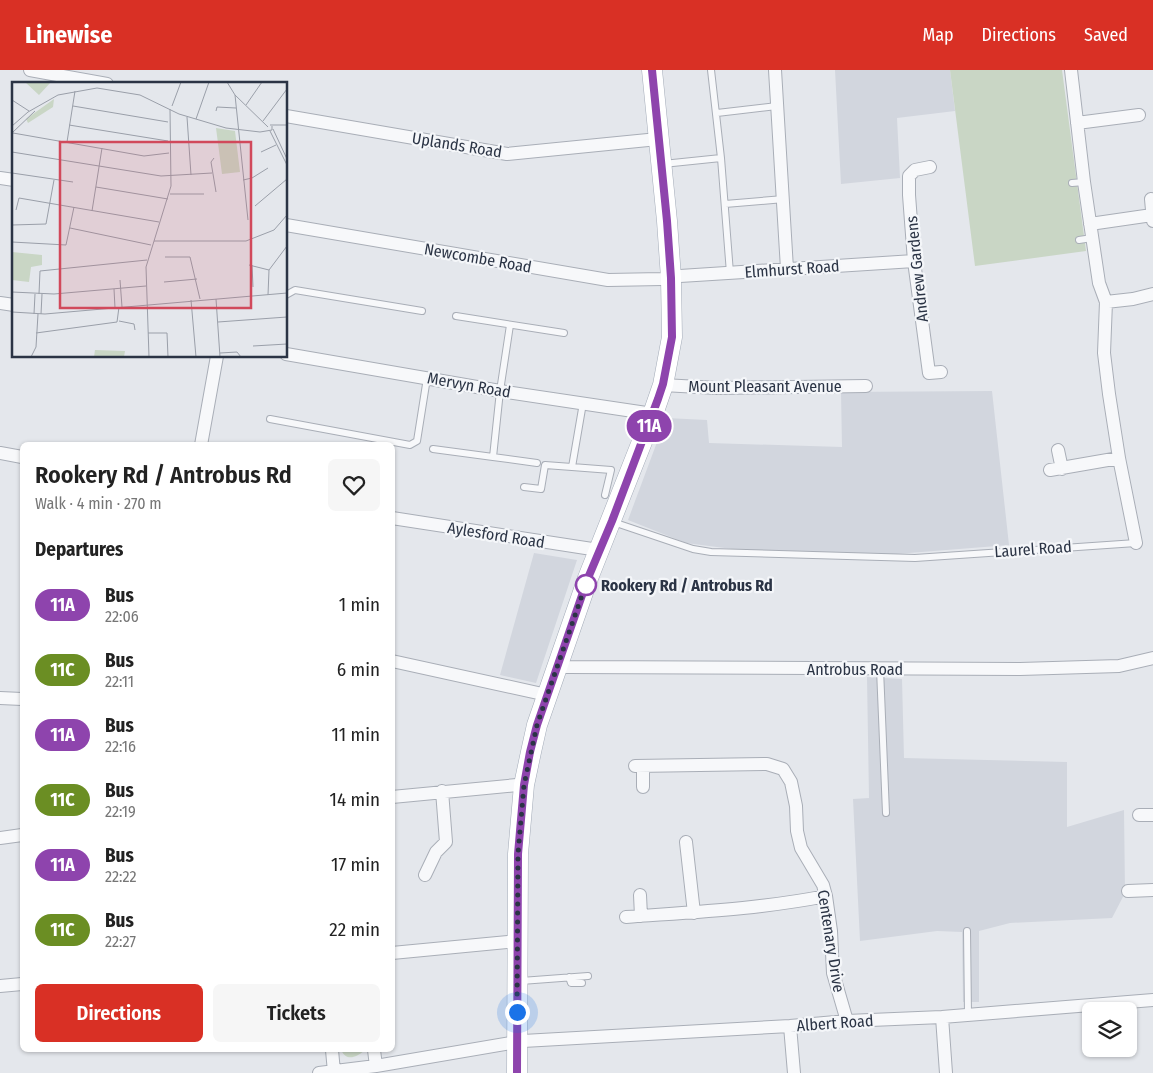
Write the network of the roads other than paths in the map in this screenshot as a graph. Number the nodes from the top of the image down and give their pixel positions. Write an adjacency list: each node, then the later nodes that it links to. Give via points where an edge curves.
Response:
1 (652, 70): 12 (main road)
2 (711, 70): 8 (lane)
3 (775, 70): 7 (street)
4 (1071, 70): 11 (street, Laurel Road)
5 (37, 71): 6 (street)
6 (96, 82)
7 (777, 106): 8 (lane); 16 (street)
8 (717, 112): 13 (lane)
9 (1139, 114): 11 (street)
10 (288, 116): 12 (street, Uplands Road, via 507,154)
11 (1077, 123): 21 (street, Laurel Road, via 1078,183)
12 (658, 139): 14 (main road)
13 (721, 158): 14 (lane); 18 (lane)
14 (661, 164): 26 (main road)
15 (930, 167): 23 (street, Andrew Gardens, via 915,170 910,176)
16 (784, 199): 18 (lane); 24 (street)
17 (1151, 199): 19 (street)
18 (725, 204): 25 (lane)
19 (1152, 215): 20 (street); 21 (street)
20 (1153, 223)
21 (1090, 224): 29 (street, Laurel Road, via 1086,239)
22 (288, 225): 26 (street, Newcombe Road, via 608,280)
23 (914, 261): 24 (street, Elmhurst Road); 36 (street, Andrew Gardens, via 929,373)
24 (788, 269): 25 (street, Elmhurst Road)
25 (730, 274): 26 (street, Elmhurst Road)
26 (671, 278): 38 (main road, via 672,337)
27 (288, 294): 30 (lane, via 295,290)
28 (1153, 294): 29 (street)
29 (1106, 302): 52 (street, Laurel Road, via 1104,353)
30 (422, 310)
31 (456, 316): 32 (lane)
32 (510, 325): 33 (lane); 40 (lane)
33 (564, 333)
34 (288, 354): 37 (street, Mervyn Road)
35 (217, 358): 44 (street)
36 (941, 372)
37 (427, 378): 40 (street, Mervyn Road); 46 (lane, via 417,441 410,445)
38 (663, 384): 39 (street, Mount Pleasant Avenue, via 717,388); 42 (main road)
39 (866, 386)
40 (500, 391): 41 (street, Mervyn Road); 51 (lane)
41 (583, 403): 42 (street, Mervyn Road); 54 (lane)
42 (653, 414): 58 (main road)
43 (270, 418): 45 (lane)
44 (202, 442)
45 (394, 442)
46 (395, 442)
47 (432, 449): 51 (lane)
48 (1058, 450): 52 (street, via 1056,469)
49 (0, 454): 50 (street)
50 (20, 457)
51 (493, 457): 53 (lane)
52 (1119, 458): 59 (street, Laurel Road)
53 (538, 463)
54 (572, 467): 55 (lane, via 545,465 541,489); 56 (lane, via 611,470)
55 (524, 487)
56 (605, 495)
57 (395, 518): 60 (street, Aylesford Road)
58 (612, 521): 59 (lane, Laurel Road, via 693,549 711,552 915,558); 60 (main road)
59 (1136, 542)
60 (599, 552): 63 (main road)
61 (1153, 658): 64 (street, Antrobus Road, via 1119,666)
62 (395, 662): 65 (street)
63 (557, 664): 64 (street, Antrobus Road, via 566,667); 65 (main road)
64 (880, 669): 72 (lane)
65 (547, 695): 68 (main road)
66 (0, 698): 67 (street)
67 (20, 699)
68 (524, 785): 70 (street); 87 (main road, via 518,854)
69 (644, 787): 82 (street, Centenary Drive, via 639,766 767,764 783,769 791,782 801,848)
70 (442, 792): 71 (street); 78 (street, via 446,842 436,852)
71 (395, 797)
72 (886, 813)
73 (1139, 814): 74 (street)
74 (1153, 815)
75 (20, 835): 76 (street)
76 (0, 838)
77 (686, 842): 83 (street)
78 (426, 875)
79 (1153, 890): 80 (street)
80 (1128, 891)
81 (640, 895): 84 (street)
82 (826, 896): 83 (street, via 787,904); 98 (street, Centenary Drive, via 833,973)
83 (694, 913): 84 (street)
84 (641, 916): 85 (street)
85 (626, 917)
86 (967, 931): 96 (lane)
87 (518, 941): 88 (street); 91 (main road)
88 (395, 953)
89 (588, 976): 90 (lane)
90 (569, 978): 91 (lane); 92 (lane, via 571,983)
91 (517, 981): 100 (main road)
92 (582, 983)
93 (20, 984): 94 (street)
94 (0, 986)
95 (1153, 1000): 96 (street, Albert Road)
96 (968, 1015): 97 (street, Albert Road)
97 (942, 1017): 98 (street, Albert Road); 109 (street)
98 (847, 1021): 99 (street, Albert Road)
99 (790, 1026): 100 (street, Albert Road); 108 (street)
100 (516, 1042): 103 (street, Albert Road); 107 (main road)
101 (332, 1052): 105 (street)
102 (374, 1052): 103 (street)
103 (376, 1066): 104 (street, Albert Road)
104 (354, 1071): 105 (street, Albert Road)
105 (334, 1072): 106 (street, Albert Road)
106 (319, 1073)
107 (516, 1073)
108 (794, 1073)
109 (946, 1073)

